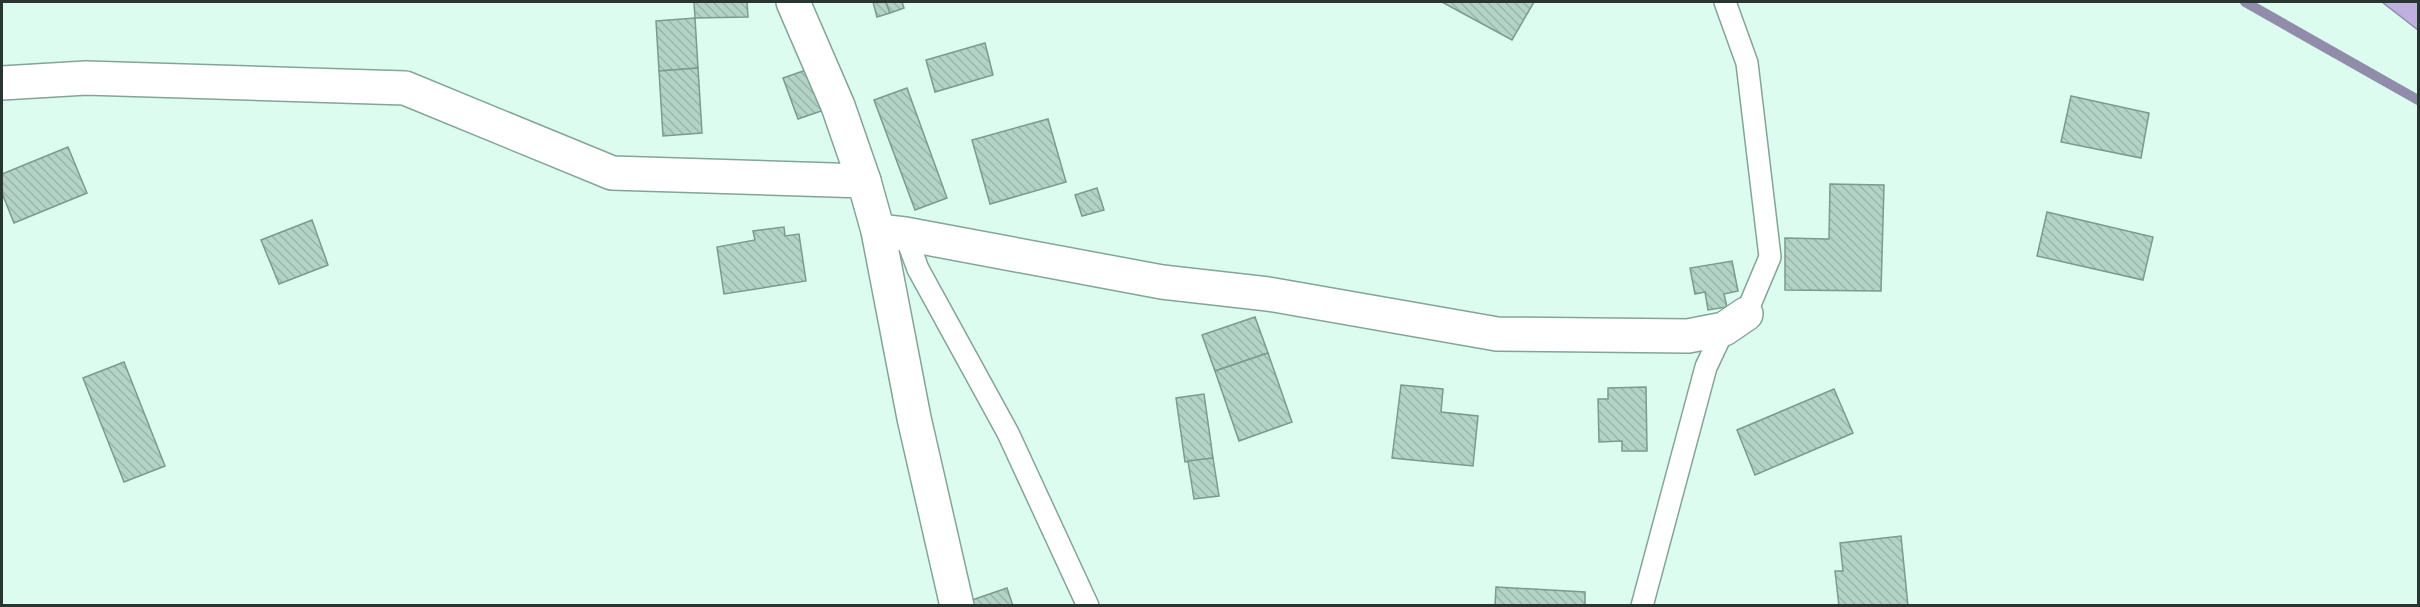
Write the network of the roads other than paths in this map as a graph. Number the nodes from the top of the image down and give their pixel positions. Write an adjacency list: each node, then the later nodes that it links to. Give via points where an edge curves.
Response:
1 (793, 2): 4 (street, via 838,106)
2 (1725, 2): 6 (lane, via 1747,63 1770,257)
3 (2, 83): 4 (street, via 86,78 405,88 612,173)
4 (864, 181): 5 (street)
5 (892, 232): 6 (street, via 1162,282 1268,294 1497,334 1688,336); 7 (street, via 914,418); 8 (lane, via 918,269 1008,434)
6 (1735, 321): 9 (lane, via 1706,367)
7 (957, 606)
8 (1088, 606)
9 (1642, 606)

